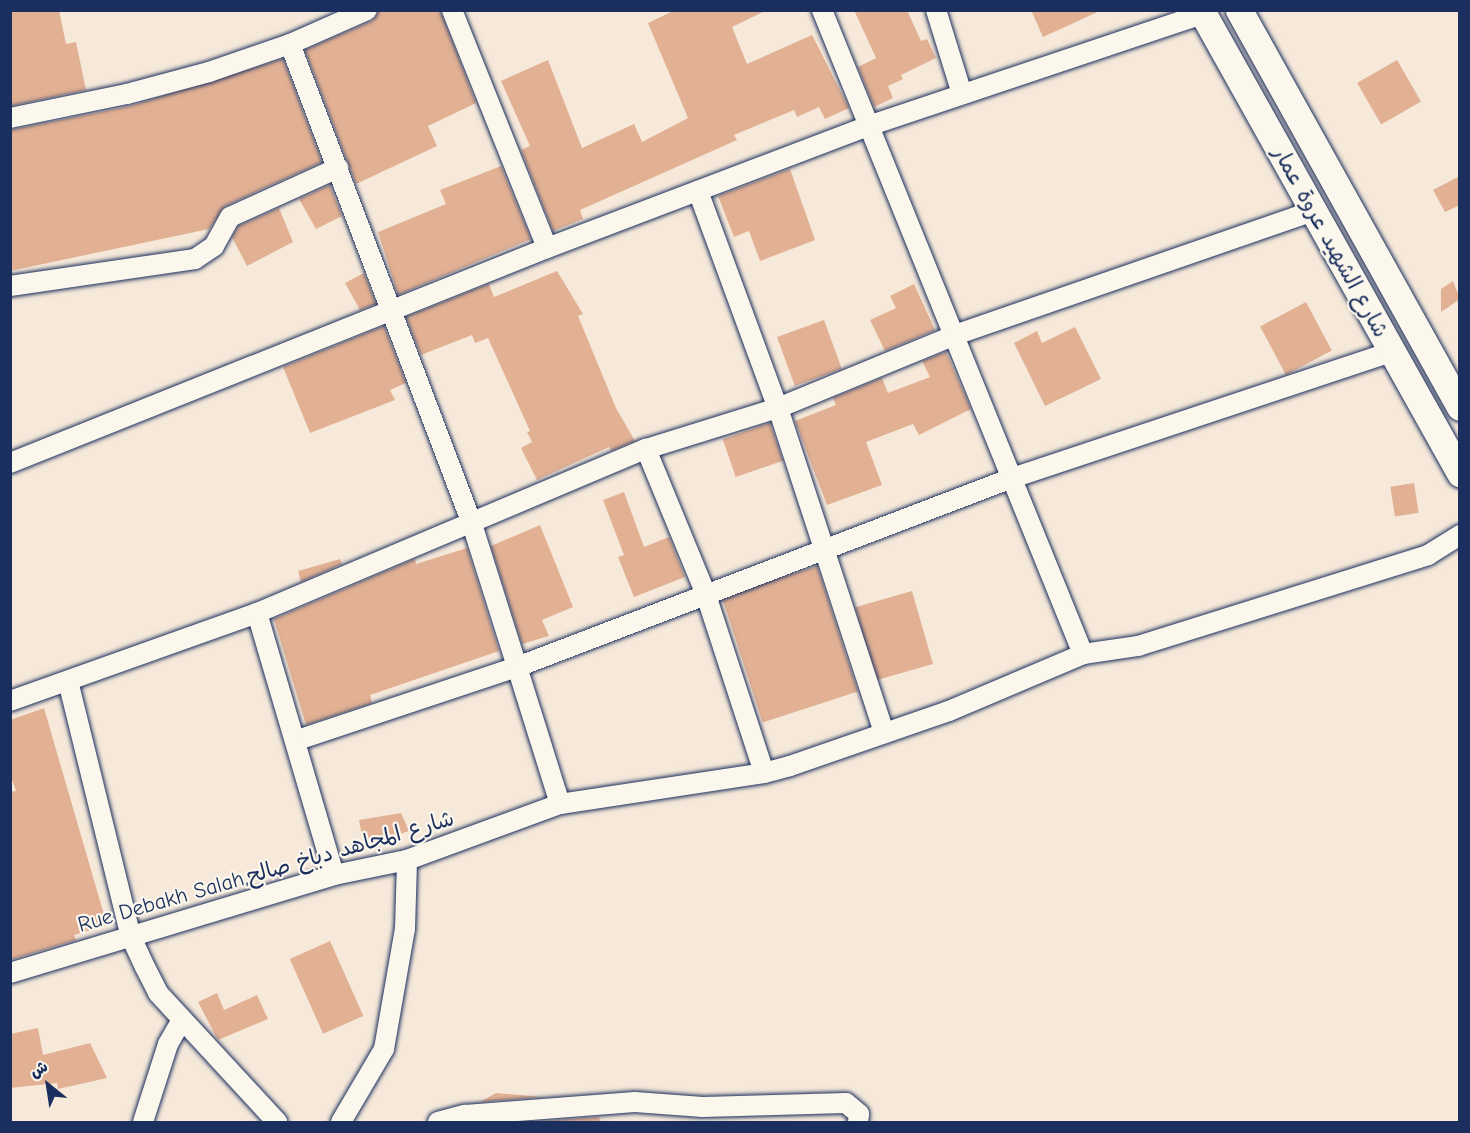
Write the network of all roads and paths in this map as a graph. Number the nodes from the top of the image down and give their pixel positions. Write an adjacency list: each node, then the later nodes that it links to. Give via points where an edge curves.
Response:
1 (367, 10): 7 (street)
2 (452, 10): 14 (street)
3 (822, 10): 10 (street)
4 (936, 10): 8 (street)
5 (1239, 10): 19 (street, شارع الشهيد عروة عمار)
6 (1202, 12): 8 (street); 13 (street, شارع الشهيد عروة عمار)
7 (290, 44): 9 (street, via 127,94); 11 (street)
8 (963, 94): 10 (street)
9 (10, 118)
10 (871, 125): 12 (street); 17 (street)
11 (338, 168): 15 (street, via 230,217 214,246 195,259); 16 (street)
12 (698, 191): 14 (street); 20 (street)
13 (1313, 211): 17 (street); 18 (street, شارع الشهيد عروة عمار)
14 (547, 248): 16 (street)
15 (10, 286)
16 (391, 312): 22 (street); 25 (street)
17 (955, 335): 20 (street); 24 (street)
18 (1391, 352): 23 (street, شارع الشهيد عروة عمار); 24 (street)
19 (1460, 407)
20 (778, 408): 21 (street); 27 (street)
21 (646, 449): 25 (street); 28 (street)
22 (10, 463)
23 (1460, 473)
24 (1012, 478): 27 (street); 30 (street)
25 (472, 524): 29 (street); 31 (street)
26 (1460, 535): 30 (street, Rue Debakh Salah,شارع المجاهد دباخ صالح, via 1428,555 1138,646)
27 (826, 550): 28 (street); 34 (street)
28 (705, 592): 31 (street); 36 (street)
29 (257, 613): 32 (street); 35 (street)
30 (1083, 654): 34 (street, Rue Debakh Salah,شارع المجاهد دباخ صالح, via 949,711)
31 (517, 668): 35 (street); 37 (street)
32 (68, 681): 33 (street); 40 (street)
33 (10, 701)
34 (884, 733): 36 (street, Rue Debakh Salah,شارع المجاهد دباخ صالح)
35 (295, 741): 39 (street)
36 (764, 773): 37 (street, Rue Debakh Salah,شارع المجاهد دباخ صالح)
37 (560, 804): 38 (street, Rue Debakh Salah,شارع المجاهد دباخ صالح)
38 (407, 860): 39 (street, Rue Debakh Salah,شارع المجاهد دباخ صالح); 47 (street, via 405,929 384,1049)
39 (334, 875): 40 (street, Rue Debakh Salah,شارع المجاهد دباخ صالح)
40 (131, 937): 41 (street, Rue Debakh Salah,شارع المجاهد دباخ صالح); 42 (street, via 158,993)
41 (10, 973)
42 (182, 1020): 45 (street, via 168,1044); 46 (street)
43 (702, 1115): 44 (street, via 635,1102); 49 (street, via 846,1103 858,1114)
44 (466, 1119): 48 (street)
45 (143, 1122)
46 (277, 1122)
47 (341, 1122)
48 (438, 1122)
49 (858, 1122)

